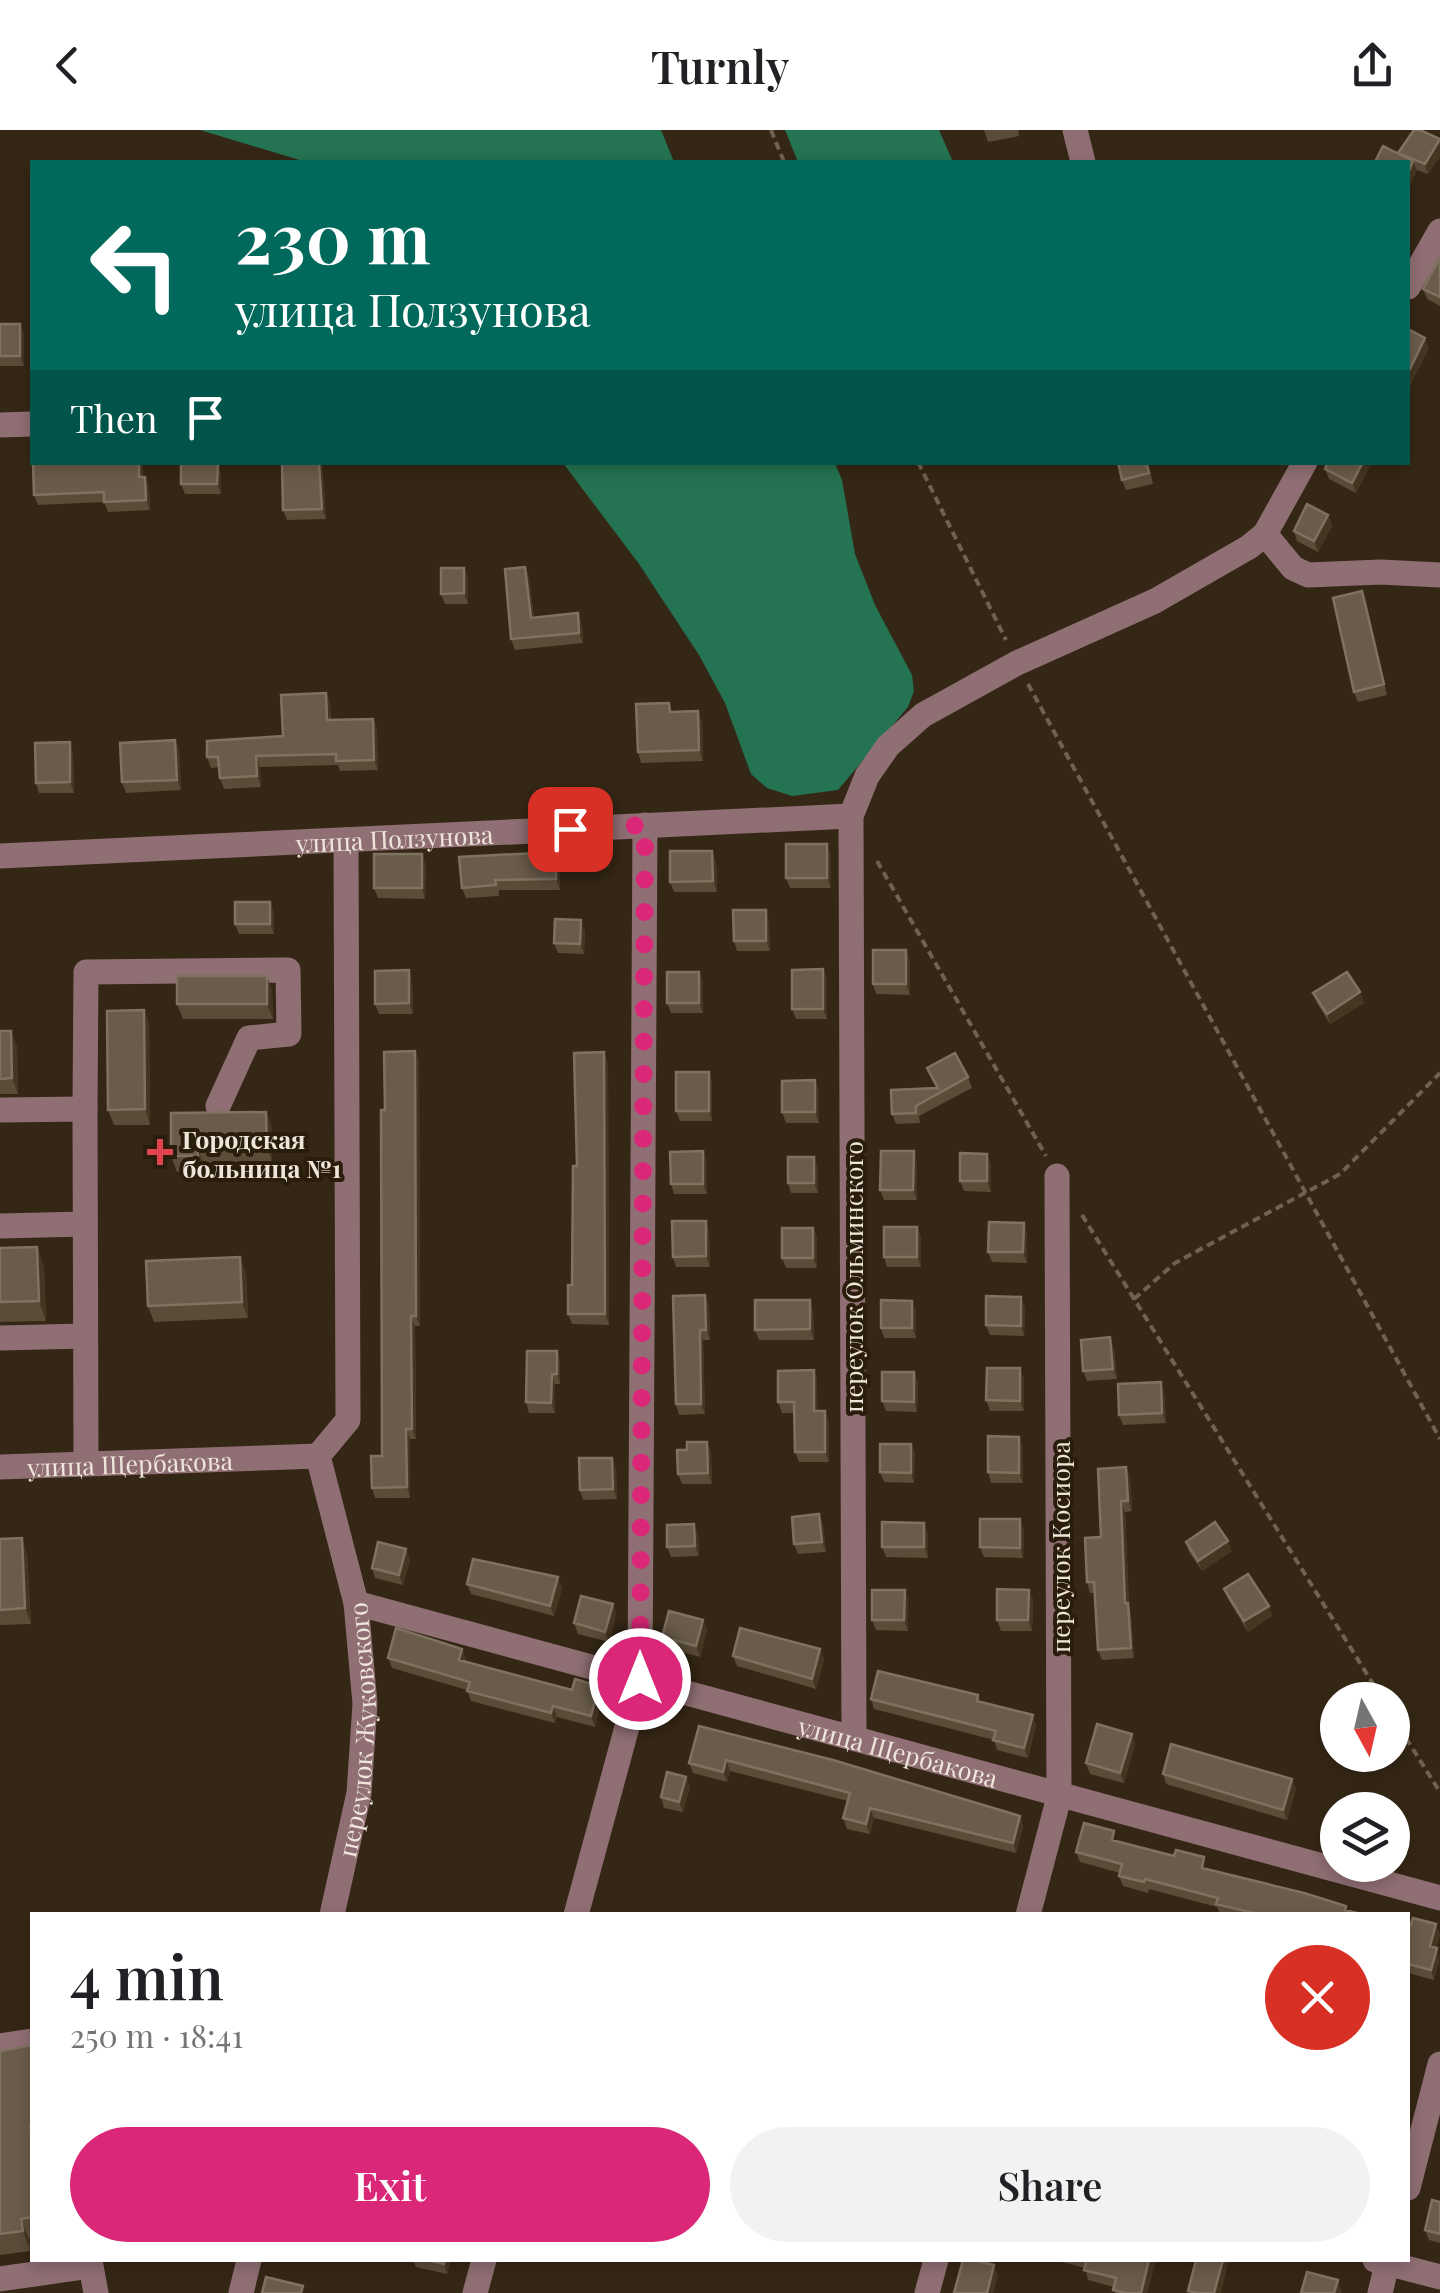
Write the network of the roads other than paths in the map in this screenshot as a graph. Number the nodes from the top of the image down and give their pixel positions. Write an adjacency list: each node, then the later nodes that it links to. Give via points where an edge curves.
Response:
1 (1075, 130): 2 (street)
2 (1082, 160)
3 (1440, 231): 4 (street)
4 (1410, 284)
5 (30, 424): 6 (street)
6 (0, 425)
7 (1303, 465): 8 (street)
8 (1264, 534): 9 (street, via 1308,576); 10 (street, via 1155,600 923,715 866,776)
9 (1440, 575)
10 (850, 816): 11 (street, улица Ползунова); 27 (street, переулок Ольминского)
11 (645, 825): 12 (street, улица Ползунова); 26 (street)
12 (346, 840): 13 (street, улица Ползунова); 22 (street, via 348,1420)
13 (0, 856)
14 (218, 1106): 15 (street, via 250,1038 289,1034 288,970 86,972)
15 (85, 1109): 16 (street); 18 (street)
16 (0, 1110)
17 (1058, 1176): 28 (street, переулок Косиора)
18 (85, 1224): 19 (street); 20 (street)
19 (0, 1226)
20 (85, 1336): 21 (street); 23 (street)
21 (0, 1338)
22 (318, 1456): 23 (street, улица Щербакова); 25 (street, переулок Жуковского)
23 (86, 1463): 24 (street, улица Щербакова)
24 (0, 1467)
25 (356, 1603): 26 (street, улица Щербакова); 30 (street, переулок Жуковского, via 366,1704 360,1793)
26 (640, 1679): 27 (street, улица Щербакова); 31 (street)
27 (854, 1738): 28 (street, улица Щербакова)
28 (1060, 1797): 29 (street, улица Щербакова); 32 (street, переулок Косиора)
29 (1440, 1898)
30 (333, 1912)
31 (577, 1912)
32 (1029, 1912)
33 (30, 2041): 34 (street)
34 (0, 2046)
35 (1440, 2064): 36 (street)
36 (1410, 2180)
37 (249, 2262): 46 (street)
38 (483, 2262): 47 (street)
39 (936, 2262): 48 (street)
40 (1384, 2262): 49 (street)
41 (1388, 2262): 43 (street)
42 (91, 2263): 44 (street); 45 (street)
43 (1440, 2276)
44 (0, 2278)
45 (96, 2293)
46 (241, 2293)
47 (475, 2293)
48 (928, 2293)
49 (1380, 2293)

